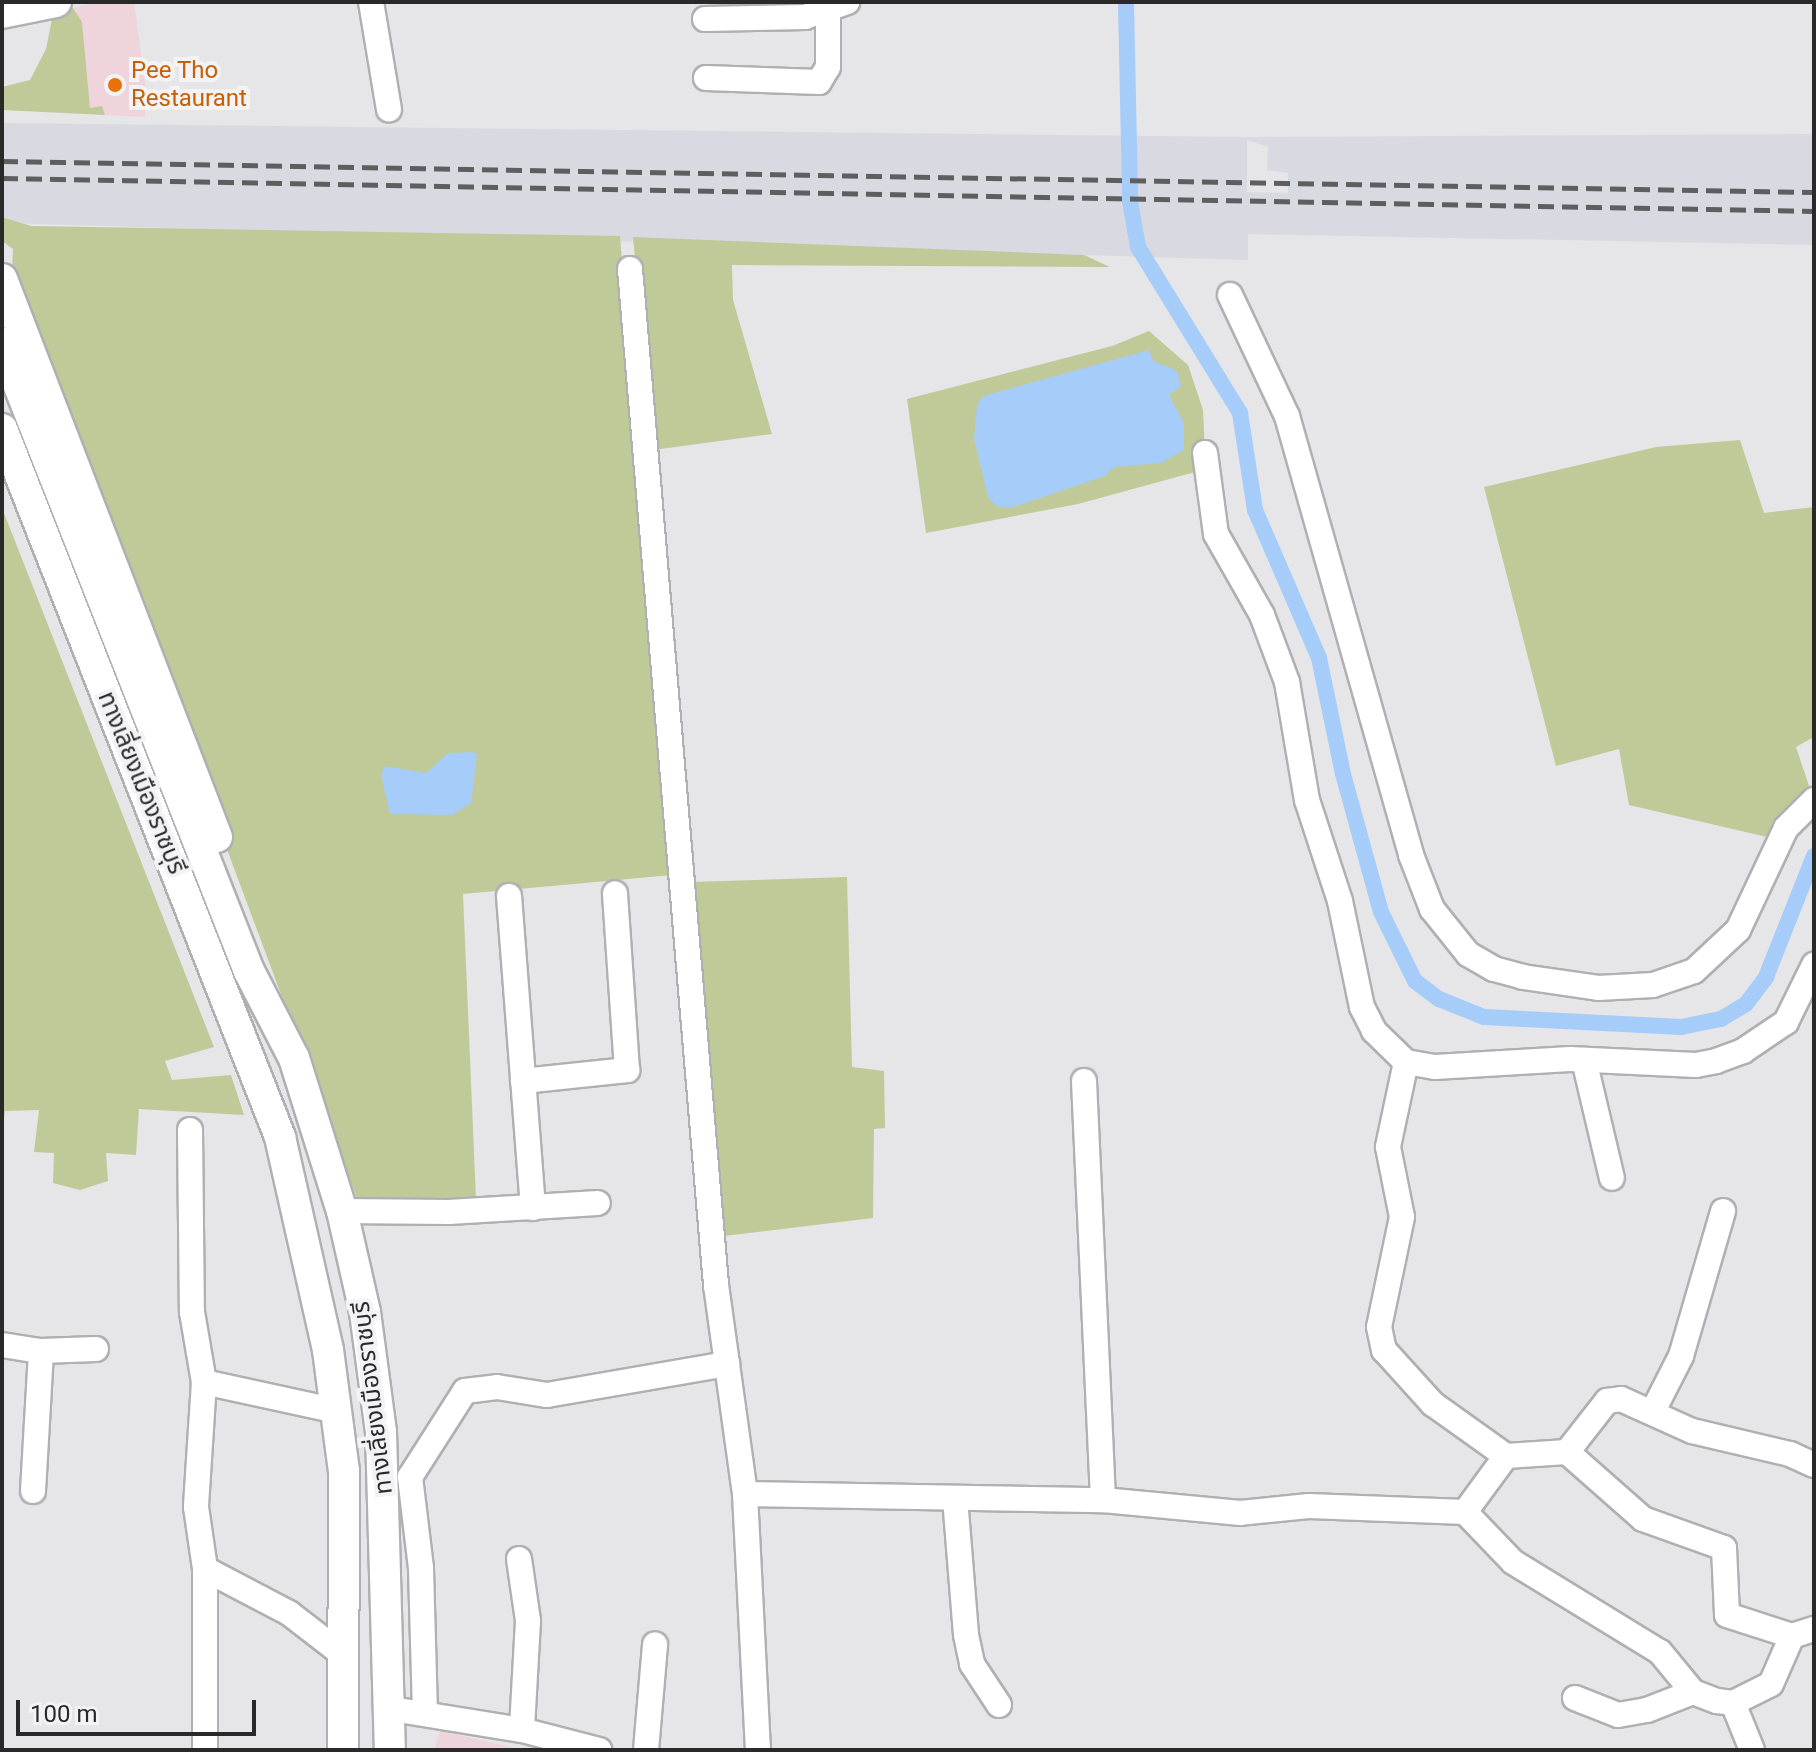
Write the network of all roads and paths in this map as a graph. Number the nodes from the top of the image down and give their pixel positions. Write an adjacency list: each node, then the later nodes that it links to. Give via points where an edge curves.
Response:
1 (371, 2): 5 (street)
2 (838, 7): 3 (street, via 805,17); 4 (street, via 828,67 819,82)
3 (705, 19)
4 (706, 78)
5 (389, 110)
6 (630, 269): 35 (street)
7 (2, 279): 19 (main road, via 201,790)
8 (1230, 295): 13 (street, via 1287,416 1411,855 1432,909 1468,954 1523,977 1598,988 1653,985 1694,971 1738,930 1786,828)
9 (2, 343): 17 (main road, ทางเลี่ยงเมืองราชบุรี)
10 (2, 429): 18 (main road, ทางเลี่ยงเมืองราชบุรี)
11 (1205, 453): 21 (street, via 1216,534 1262,615 1287,682 1307,800 1340,901 1362,1007 1374,1031)
12 (2, 478): 18 (main road, via 134,816)
13 (1814, 800)
14 (615, 893): 22 (street, via 627,1070)
15 (509, 896): 22 (street)
16 (1814, 965): 20 (street, via 1786,1022 1743,1051 1696,1065)
17 (249, 971): 19 (main road, ทางเลี่ยงเมืองราชบุรี); 31 (main road, ทางเลี่ยงเมืองราชบุรี, via 320,1186)
18 (250, 1055): 25 (main road, ทางเลี่ยงเมืองราชบุรี)
19 (294, 1058): 29 (main road, ทางเลี่ยงเมืองราชบุรี)
20 (1584, 1060): 21 (street, via 1435,1067); 26 (street)
21 (1406, 1062): 40 (street, via 1388,1147 1402,1217 1379,1327 1384,1350 1433,1404)
22 (523, 1081): 28 (street)
23 (1084, 1081): 45 (street)
24 (190, 1130): 36 (street, via 192,1312)
25 (280, 1137): 31 (main road, ทางเลี่ยงเมืองราชบุรี); 37 (main road, ทางเลี่ยงเมืองราชบุรี)
26 (1612, 1178)
27 (598, 1203): 28 (street)
28 (533, 1208): 29 (street)
29 (342, 1211): 56 (main road, ทางเลี่ยงเมืองราชบุรี, via 365,1312 381,1432)
30 (1723, 1211): 38 (street, via 1681,1356)
31 (345, 1335): 61 (main road, ทางเลี่ยงเมืองราชบุรี, via 354,1507); 62 (main road, ทางเลี่ยงเมืองราชบุรี, via 372,1532)
32 (2, 1345): 34 (street)
33 (96, 1349): 34 (street)
34 (41, 1351): 42 (street)
35 (727, 1364): 43 (street); 57 (street, via 547,1395 497,1387 465,1391 410,1477 423,1599)
36 (204, 1382): 37 (street); 48 (street, via 196,1507)
37 (337, 1411): 51 (main road, ทางเลี่ยงเมืองราชบุรี, via 348,1550)
38 (1653, 1411): 39 (street, via 1621,1399 1607,1401); 41 (street, via 1692,1431 1790,1454)
39 (1567, 1452): 40 (street); 49 (street, via 1643,1519 1724,1548 1727,1615)
40 (1506, 1456): 46 (street)
41 (1814, 1465)
42 (33, 1491)
43 (745, 1494): 44 (street); 66 (street)
44 (955, 1498): 45 (street); 55 (street, via 972,1664)
45 (1103, 1500): 46 (street, via 1240,1513 1309,1506)
46 (1465, 1512): 52 (street, via 1513,1562 1660,1652)
47 (519, 1559): 58 (street, via 528,1621)
48 (205, 1569): 51 (street, via 289,1613); 59 (street)
49 (1803, 1632): 54 (street, via 1771,1684)
50 (655, 1644): 65 (street)
51 (346, 1657): 60 (main road, ทางเลี่ยงเมืองราชบุรี)
52 (1693, 1692): 53 (street, via 1618,1715); 54 (street)
53 (1575, 1698)
54 (1733, 1703): 67 (street)
55 (999, 1705)
56 (392, 1709): 57 (street); 63 (main road, ทางเลี่ยงเมืองราชบุรี)
57 (425, 1713): 58 (street)
58 (522, 1730): 64 (street)
59 (205, 1750)
60 (343, 1750)
61 (353, 1750)
62 (370, 1750)
63 (390, 1750)
64 (599, 1750)
65 (646, 1750)
66 (758, 1750)
67 (1752, 1750)

